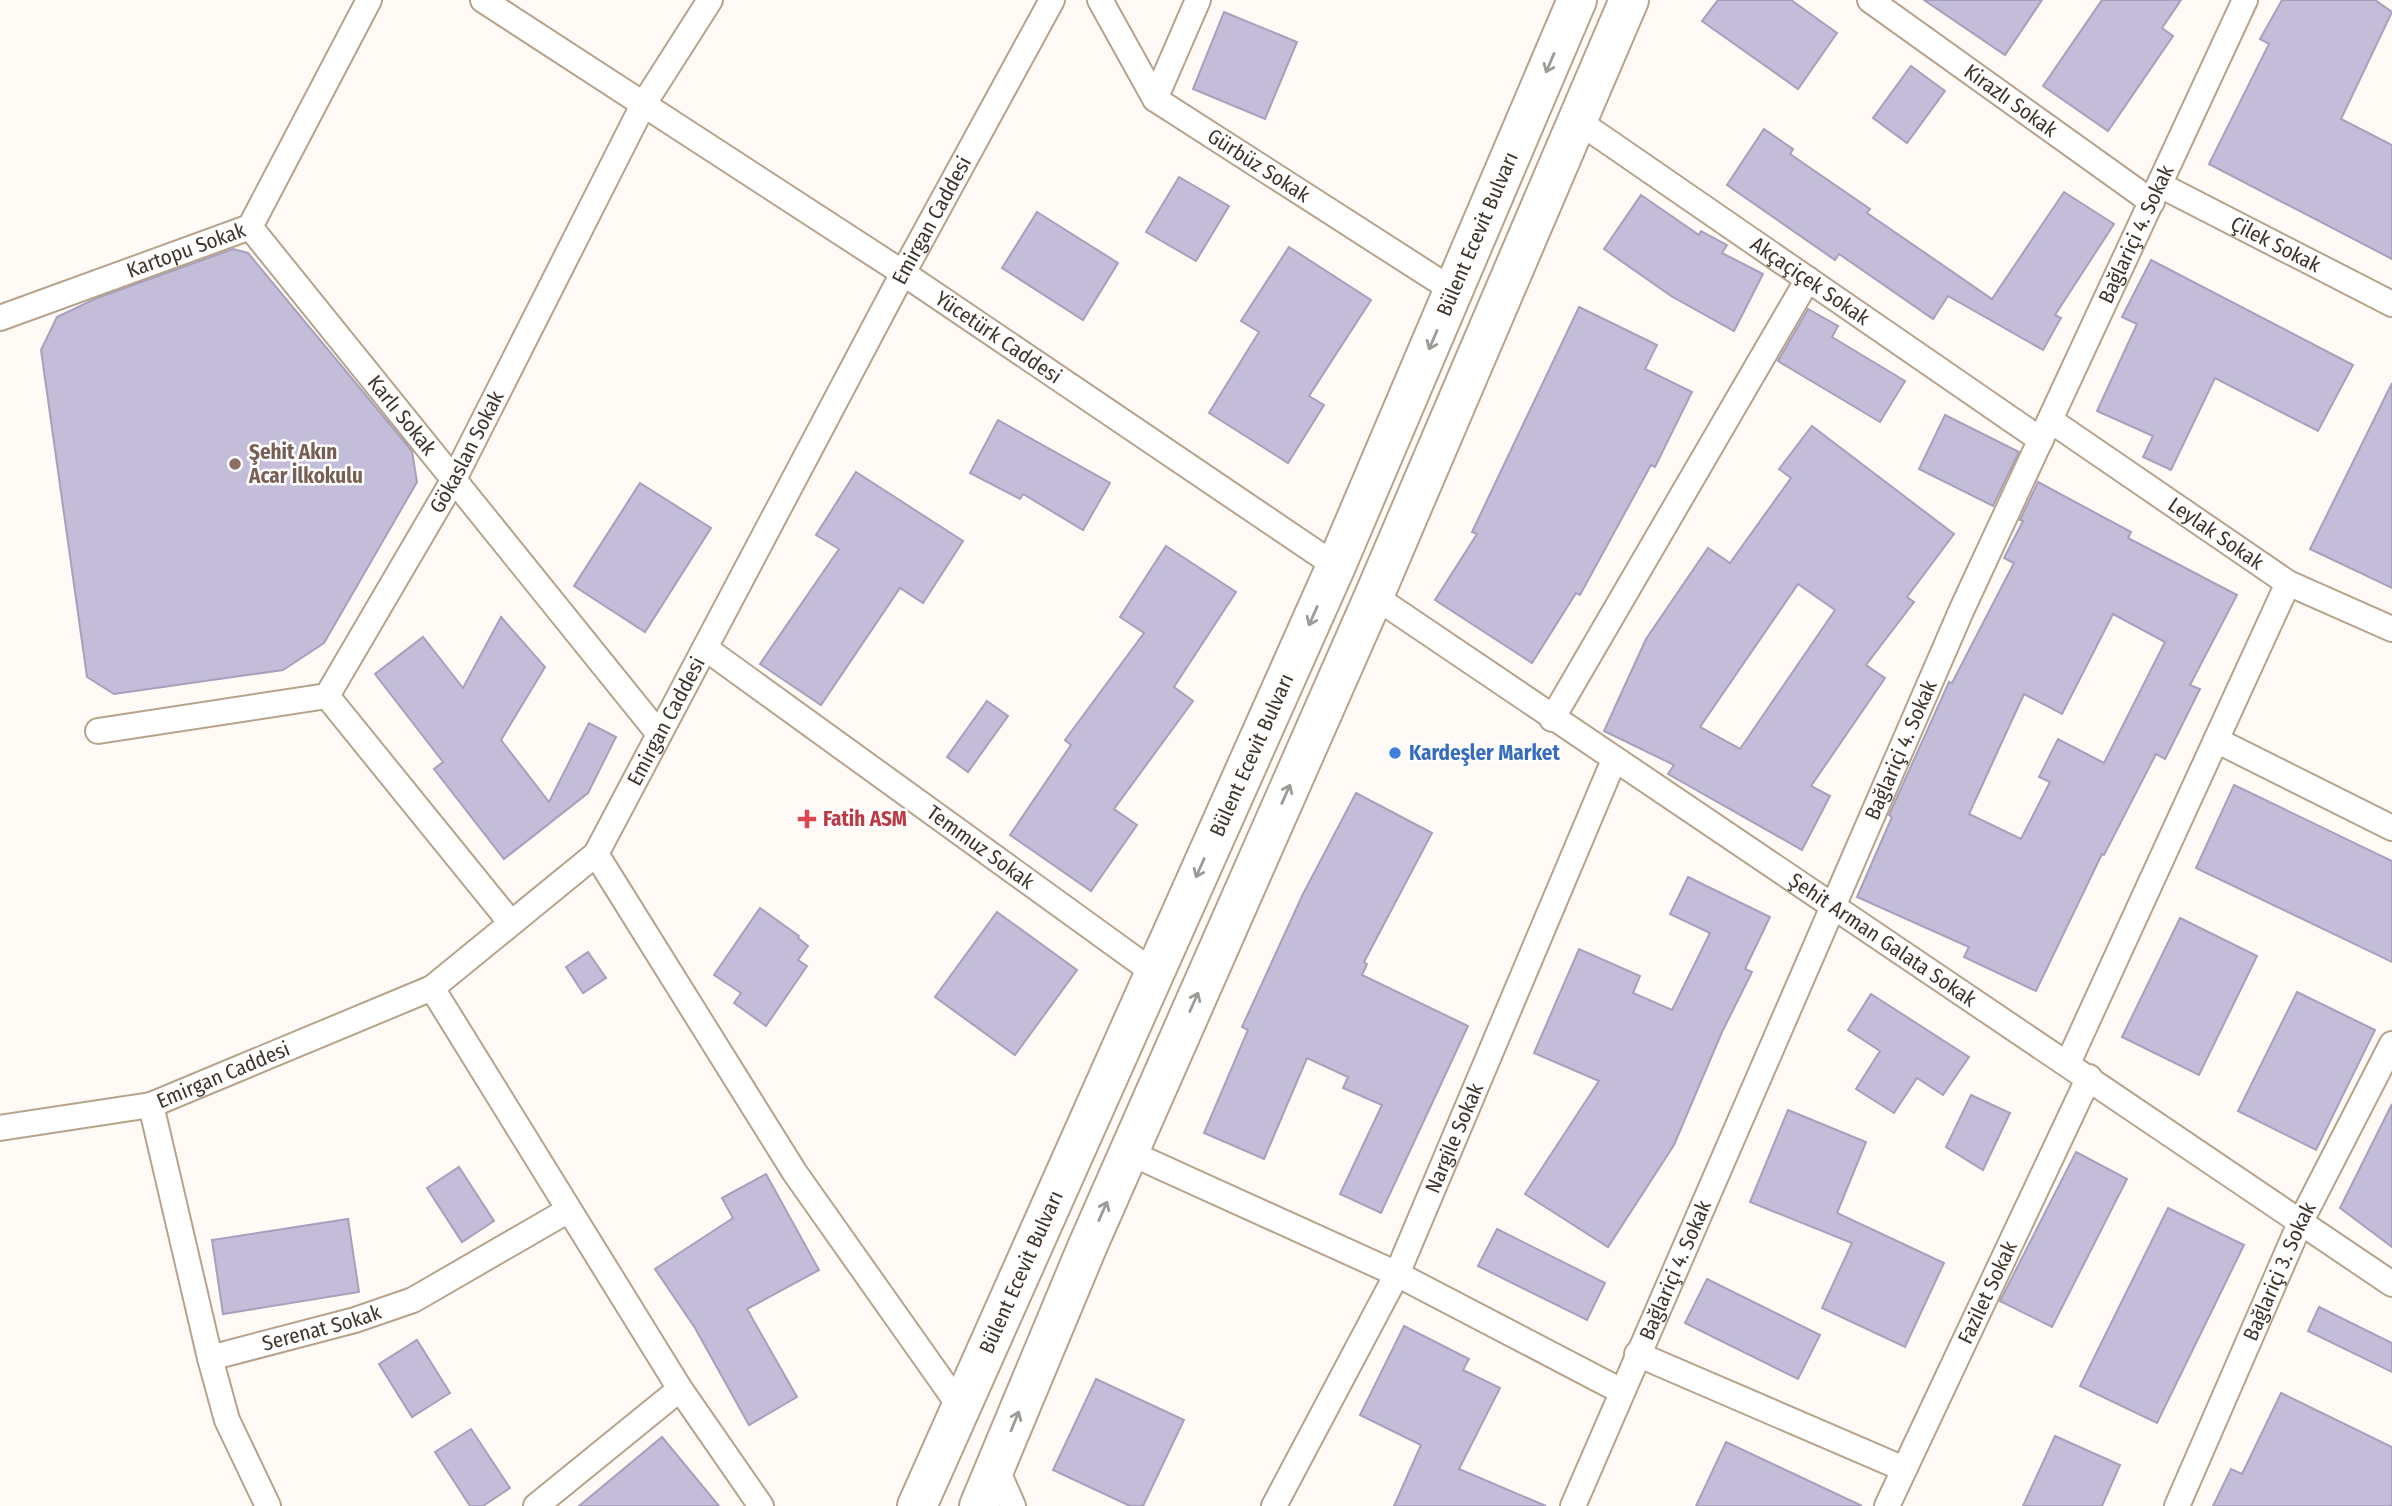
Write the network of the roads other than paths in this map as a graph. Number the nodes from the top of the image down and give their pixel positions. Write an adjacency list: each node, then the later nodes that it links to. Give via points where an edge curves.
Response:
1 (369, 0): 15 (street, Kartopu Sokak)
2 (483, 0): 12 (street, Yücetürk Caddesi)
3 (710, 0): 12 (street, Gökaslan Sokak)
4 (1052, 0): 16 (street, Emirgan Caddesi)
5 (1100, 0): 11 (street)
6 (1198, 0): 11 (street)
7 (1577, 0): 18 (main road, Bülent Ecevit Bulvarı, one-way to 18)
8 (1629, 0): 13 (main road)
9 (1870, 0): 14 (street, Kirazlı Sokak)
10 (2245, 0): 14 (street, Bağlariçi 4. Sokak)
11 (1155, 99): 18 (street, Gürbüz Sokak)
12 (643, 105): 16 (street, Yücetürk Caddesi); 22 (street, Gökaslan Sokak)
13 (1578, 121): 17 (street, Akçaçiçek Sokak); 25 (main road)
14 (2156, 193): 19 (street, Çilek Sokak); 21 (street, Bağlariçi 4. Sokak)
15 (250, 227): 20 (street, Kartopu Sokak); 22 (street, Karlı Sokak)
16 (903, 273): 23 (street, Yücetürk Caddesi); 27 (street, Emirgan Caddesi)
17 (1808, 279): 21 (street, Akçaçiçek Sokak); 29 (street)
18 (1454, 291): 23 (main road, Bülent Ecevit Bulvarı, one-way to 23)
19 (2392, 304)
20 (0, 318)
21 (2046, 430): 24 (street, Leylak Sokak); 36 (street, Bağlariçi 4. Sokak)
22 (454, 479): 28 (street, Gökaslan Sokak); 31 (street, Karlı Sokak)
23 (1336, 566): 38 (main road, Bülent Ecevit Bulvarı, one-way to 38)
24 (2288, 583): 26 (street, Leylak Sokak); 32 (street, Fazilet Sokak)
25 (1374, 596): 29 (street, Şehit Arman Galata Sokak); 44 (main road, one-way to 25)
26 (2392, 629)
27 (705, 648): 31 (street, Emirgan Caddesi); 38 (street, Temmuz Sokak)
28 (327, 696): 30 (street); 37 (street)
29 (1552, 719): 33 (street, Şehit Arman Galata Sokak)
30 (98, 731)
31 (659, 734): 35 (street, Emirgan Caddesi)
32 (2216, 740): 34 (street); 41 (street, Fazilet Sokak)
33 (1614, 760): 36 (street, Şehit Arman Galata Sokak); 47 (street, Nargile Sokak)
34 (2392, 828)
35 (596, 854): 37 (street, Emirgan Caddesi); 53 (street, via 795,1173)
36 (1833, 904): 41 (street, Şehit Arman Galata Sokak); 49 (street, Bağlariçi 4. Sokak)
37 (511, 923): 39 (street, Emirgan Caddesi)
38 (1153, 972): 53 (main road, Bülent Ecevit Bulvarı)
39 (432, 988): 42 (street, Emirgan Caddesi); 45 (street)
40 (2392, 1044): 46 (street, Bağlariçi 3. Sokak)
41 (2078, 1070): 46 (street, Şehit Arman Galata Sokak); 55 (street, Fazilet Sokak)
42 (151, 1104): 43 (street, Emirgan Caddesi); 50 (street)
43 (0, 1128)
44 (1128, 1152): 47 (street); 54 (main road, one-way to 44)
45 (567, 1210): 50 (street, Serenat Sokak, via 413,1300); 51 (street)
46 (2301, 1221): 48 (street, Şehit Arman Galata Sokak); 65 (street, Bağlariçi 3. Sokak)
47 (1396, 1274): 52 (street); 62 (street, Nargile Sokak)
48 (2392, 1284)
49 (1637, 1354): 52 (street, Bağlariçi 4. Sokak); 55 (street)
50 (210, 1358): 56 (street, via 227,1420)
51 (680, 1389): 57 (street); 58 (street)
52 (1621, 1391): 63 (street, Bağlariçi 4. Sokak)
53 (961, 1408): 59 (main road, Bülent Ecevit Bulvarı)
54 (996, 1467): 60 (main road); 61 (street)
55 (1904, 1469): 64 (street, Fazilet Sokak)
56 (268, 1506)
57 (536, 1506)
58 (761, 1506)
59 (917, 1506)
60 (979, 1506)
61 (1013, 1506)
62 (1274, 1506)
63 (1573, 1506)
64 (1887, 1506)
65 (2177, 1506)

